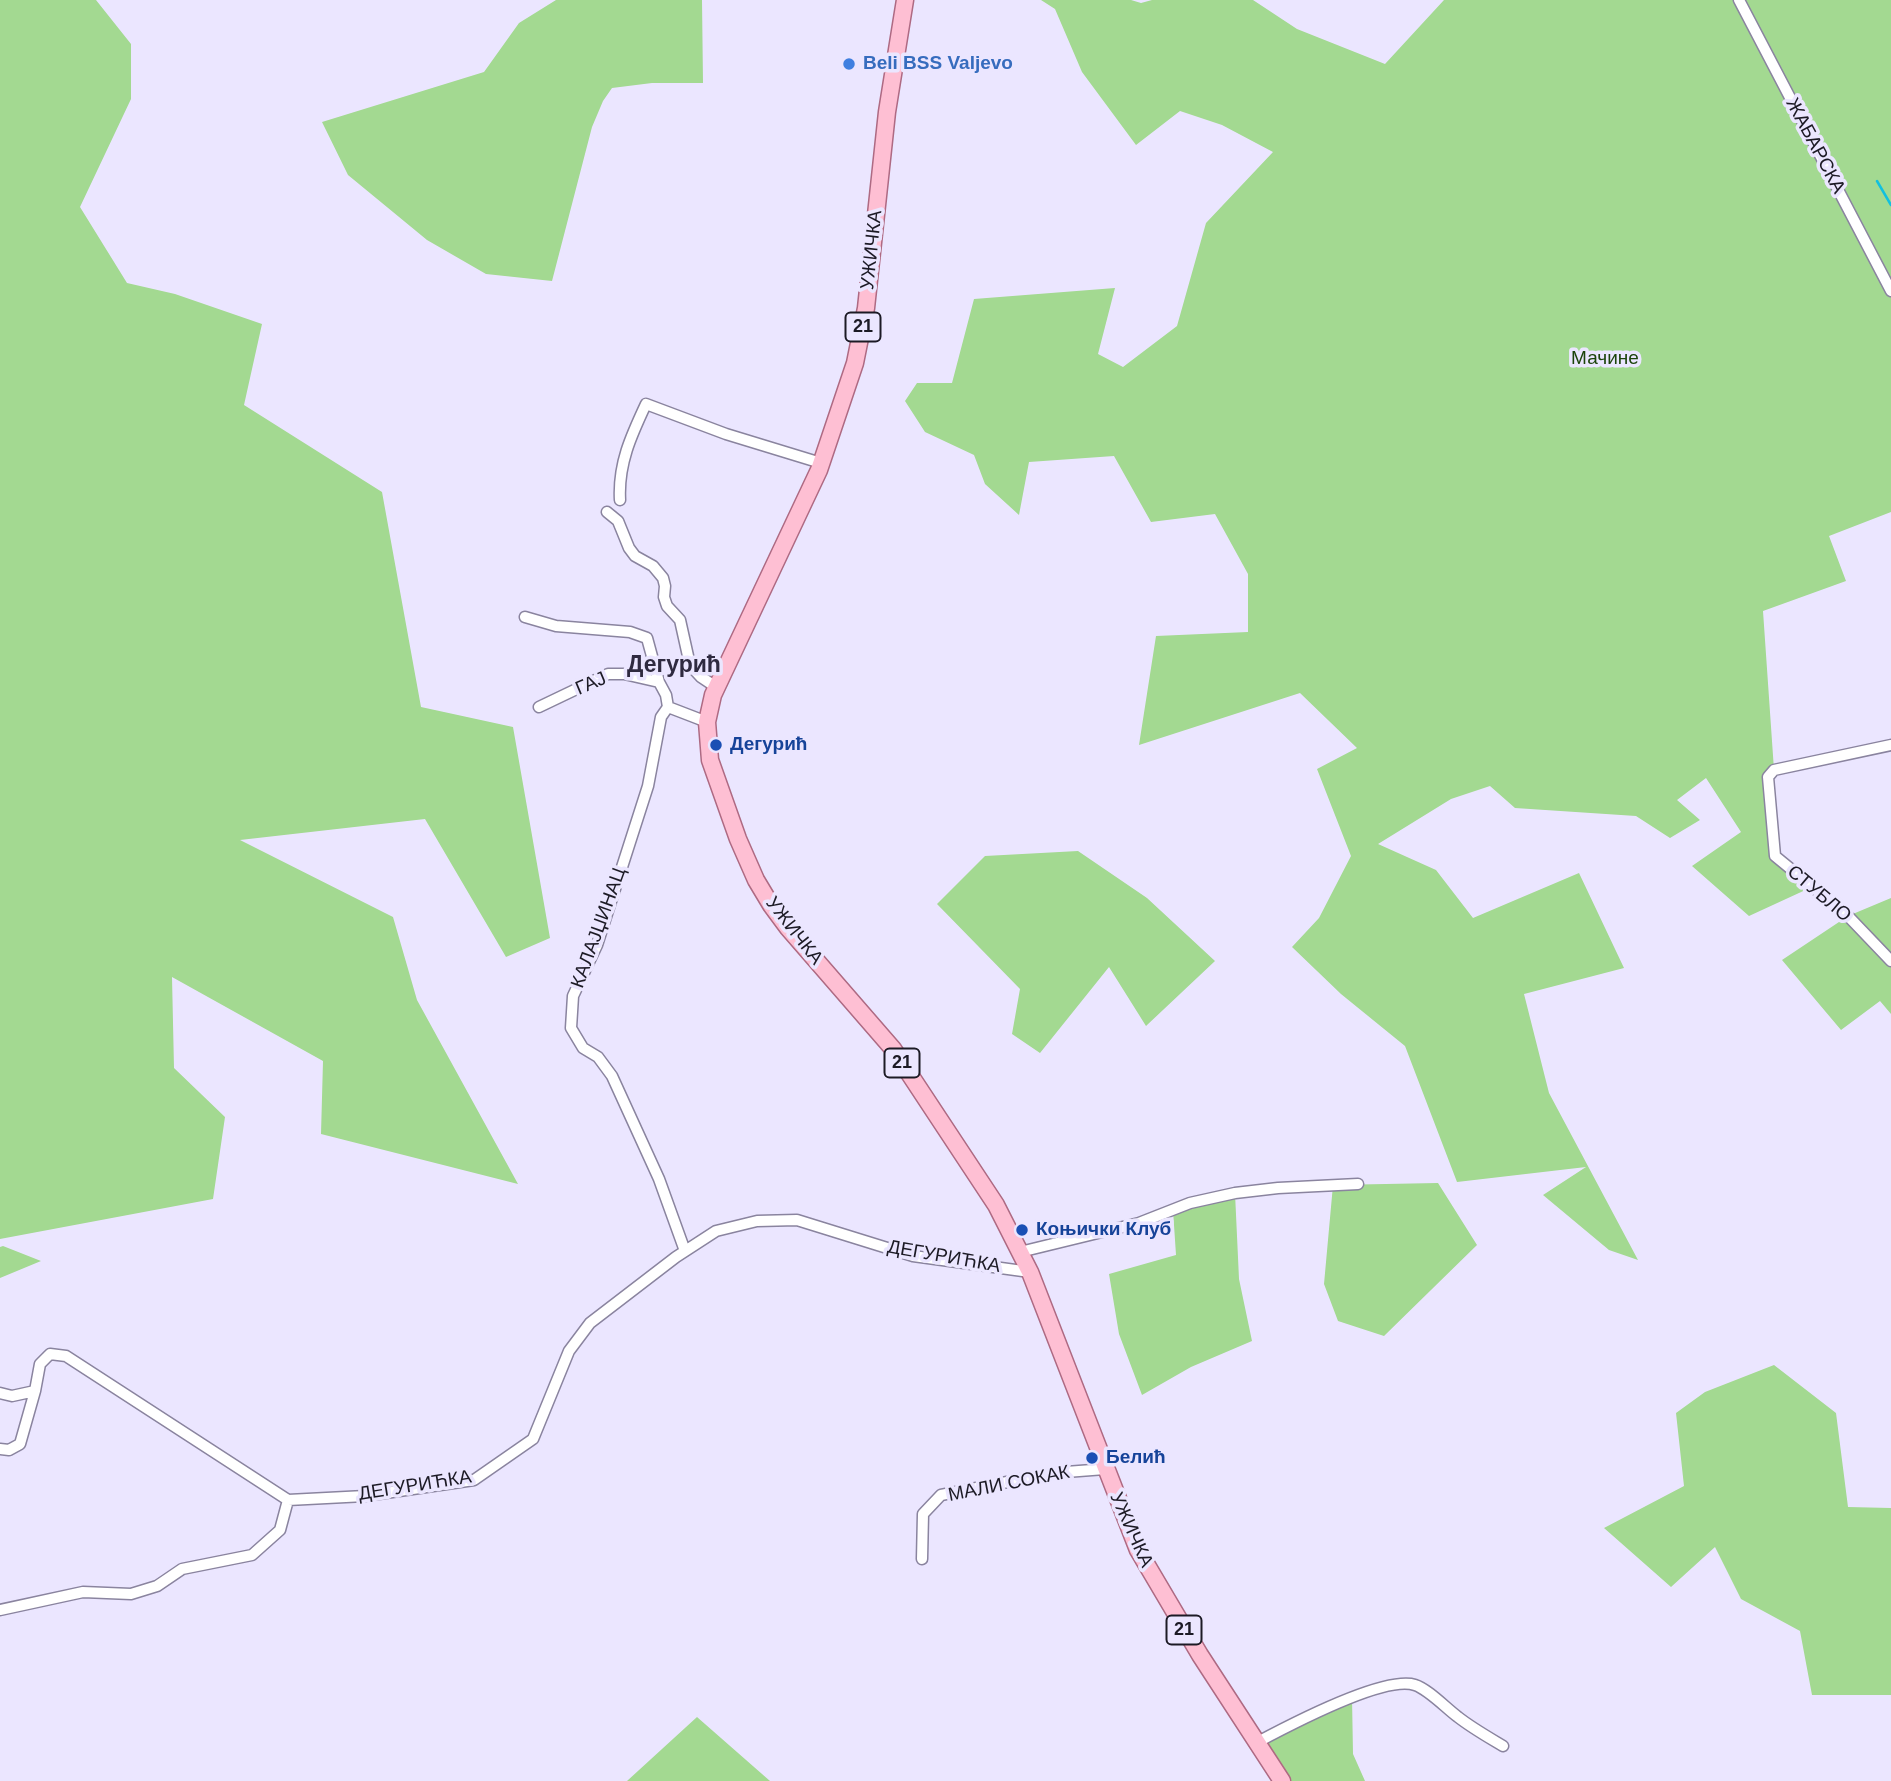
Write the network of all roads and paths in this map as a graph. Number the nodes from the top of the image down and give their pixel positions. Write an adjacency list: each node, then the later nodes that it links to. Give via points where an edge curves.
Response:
1 (905, 0): 4 (main road, УЖИЧКА / 21, via 887,112 863,327 845,399)
2 (1739, 0): 3 (street, ЖАБАРСКА)
3 (1891, 291)
4 (821, 463): 5 (street, via 646,404 623,457); 9 (main road, УЖИЧКА / 21)
5 (620, 500)
6 (607, 512): 9 (street, via 618,521 635,556 663,578 664,597 680,620 690,665)
7 (525, 617): 8 (street, via 556,626 629,632 647,638)
8 (659, 682): 10 (street, ГАЈ, via 608,674); 11 (street)
9 (716, 687): 12 (main road, УЖИЧКА / 21)
10 (540, 707)
11 (668, 707): 12 (street); 16 (street, КАЛАЈЏИНАЦ, via 597,945 573,996 570,1028 612,1076 659,1179)
12 (707, 722): 17 (main road, УЖИЧКА / 21, via 714,775 763,892 788,928 893,1049 989,1194)
13 (1891, 745): 14 (street, СТУБЛО, via 1774,770 1768,777 1775,856 1847,916)
14 (1891, 961)
15 (1358, 1184): 17 (street, via 1235,1193 1190,1203 1139,1223)
16 (685, 1251): 18 (street, ДЕГУРИЋКА, via 716,1231 757,1221 797,1220 913,1256); 23 (street, ДЕГУРИЋКА, via 590,1323 569,1351 533,1439 474,1480 365,1496)
17 (1020, 1252): 18 (main road, УЖИЧКА / 21)
18 (1030, 1272): 22 (main road, УЖИЧКА / 21)
19 (35, 1391): 20 (street); 21 (street, via 20,1444); 23 (street, via 40,1363 50,1354 65,1356)
20 (0, 1394)
21 (0, 1449)
22 (1105, 1469): 24 (street, МАЛИ СОКАК, via 1053,1473 941,1495 923,1514); 26 (main road, УЖИЧКА / 21, via 1147,1568)
23 (288, 1500): 25 (street, via 280,1530 252,1555 182,1569 158,1586 131,1594 83,1592)
24 (922, 1559)
25 (0, 1610)
26 (1255, 1742): 27 (street, via 1352,1697 1402,1683 1417,1685); 28 (main road, УЖИЧКА / 21)
27 (1503, 1746)
28 (1282, 1781)

